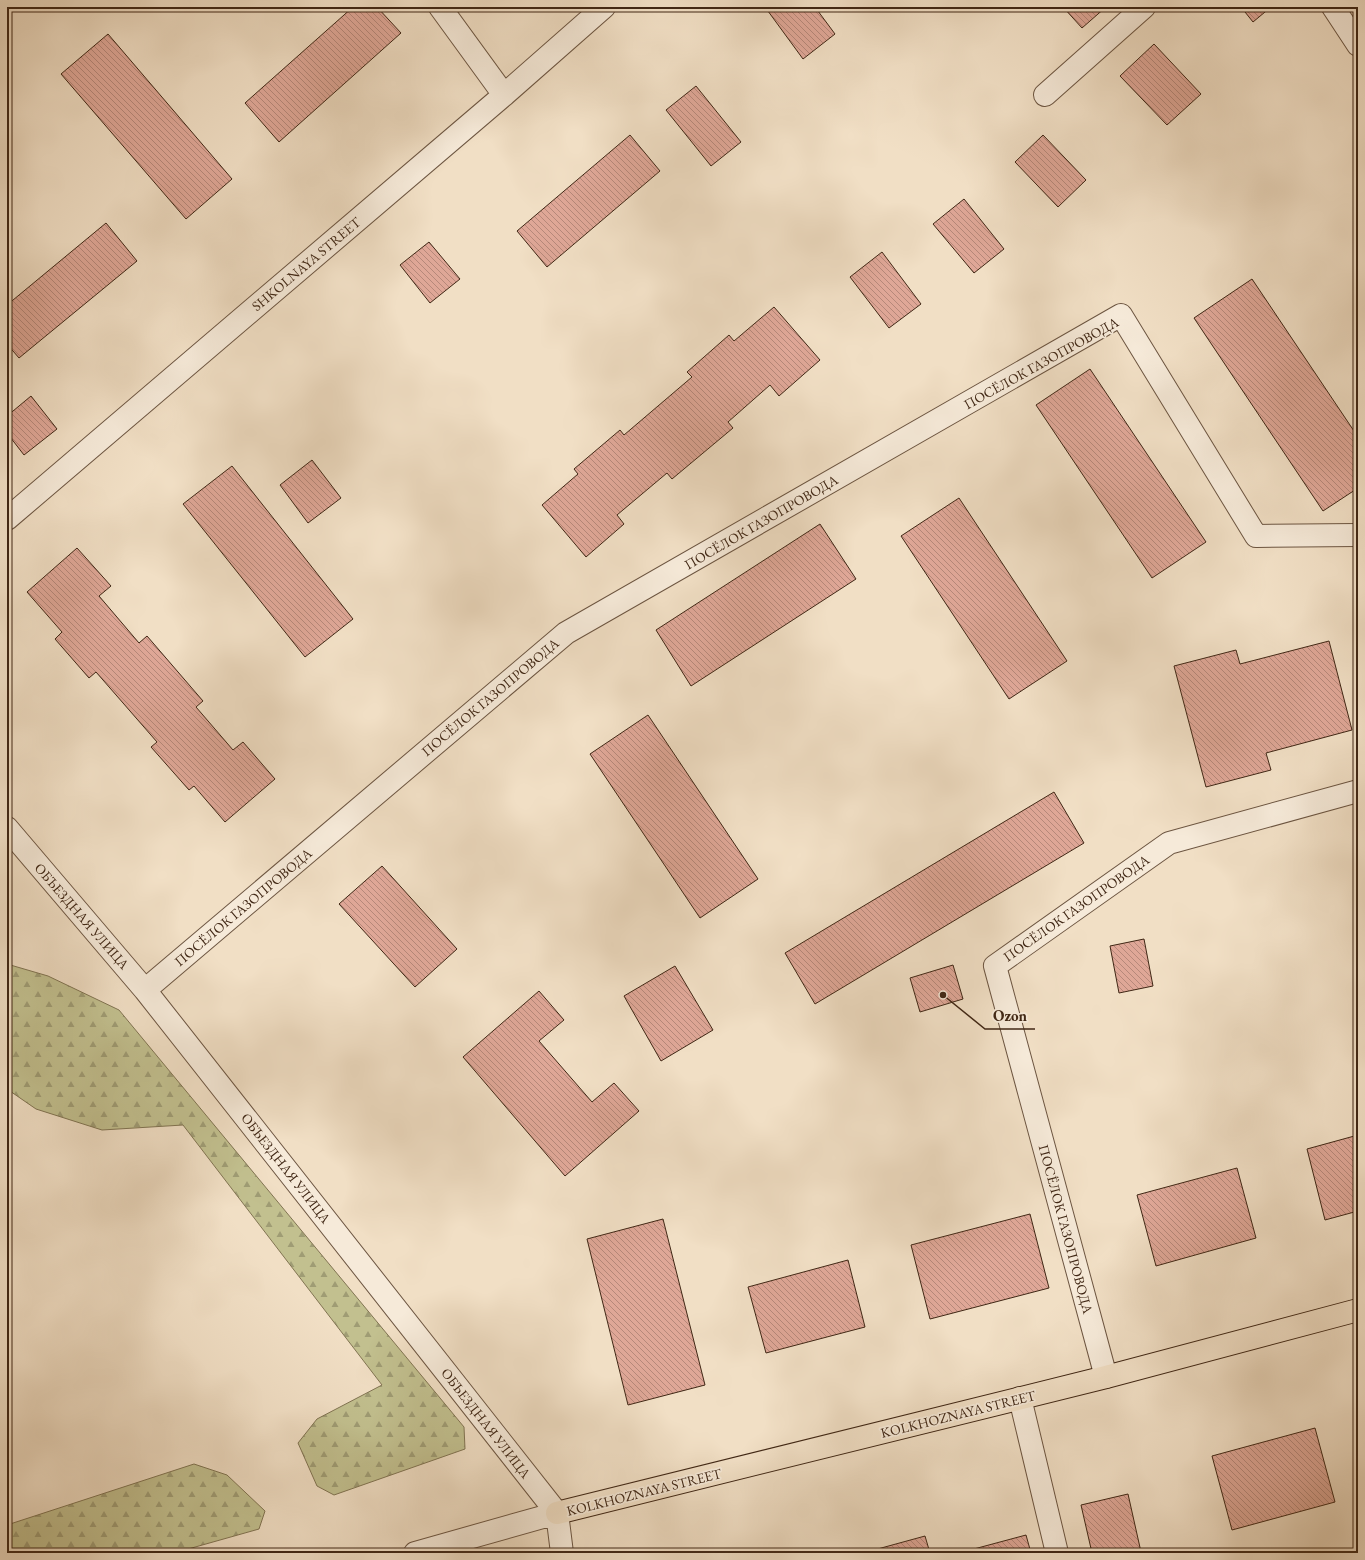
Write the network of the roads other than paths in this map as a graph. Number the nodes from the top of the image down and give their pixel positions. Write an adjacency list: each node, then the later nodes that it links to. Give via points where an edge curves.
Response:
1 (440, 7): 6 (street)
2 (604, 7): 6 (street, SHKOLNAYA STREET)
3 (1144, 7): 7 (street)
4 (1333, 7): 5 (street)
5 (1358, 45)
6 (504, 95): 8 (street, SHKOLNAYA STREET)
7 (1045, 95)
8 (7, 519)
9 (1358, 535): 12 (street, ПОСЁЛОК ГАЗОПРОВОДА, via 1256,536 1121,315 566,633)
10 (1358, 791): 14 (street, ПОСЁЛОК ГАЗОПРОВОДА, via 1169,843 995,966)
11 (7, 828): 12 (street, ОБЪЕЗДНАЯ УЛИЦА)
12 (146, 990): 16 (street, ОБЪЕЗДНАЯ УЛИЦА)
13 (1358, 1310): 14 (main road, KOLKHOZNAYA STREET)
14 (1106, 1377): 15 (main road, KOLKHOZNAYA STREET)
15 (1020, 1398): 16 (main road, KOLKHOZNAYA STREET); 19 (street)
16 (557, 1513): 17 (street); 18 (street)
17 (415, 1553)
18 (562, 1553)
19 (1057, 1553)

